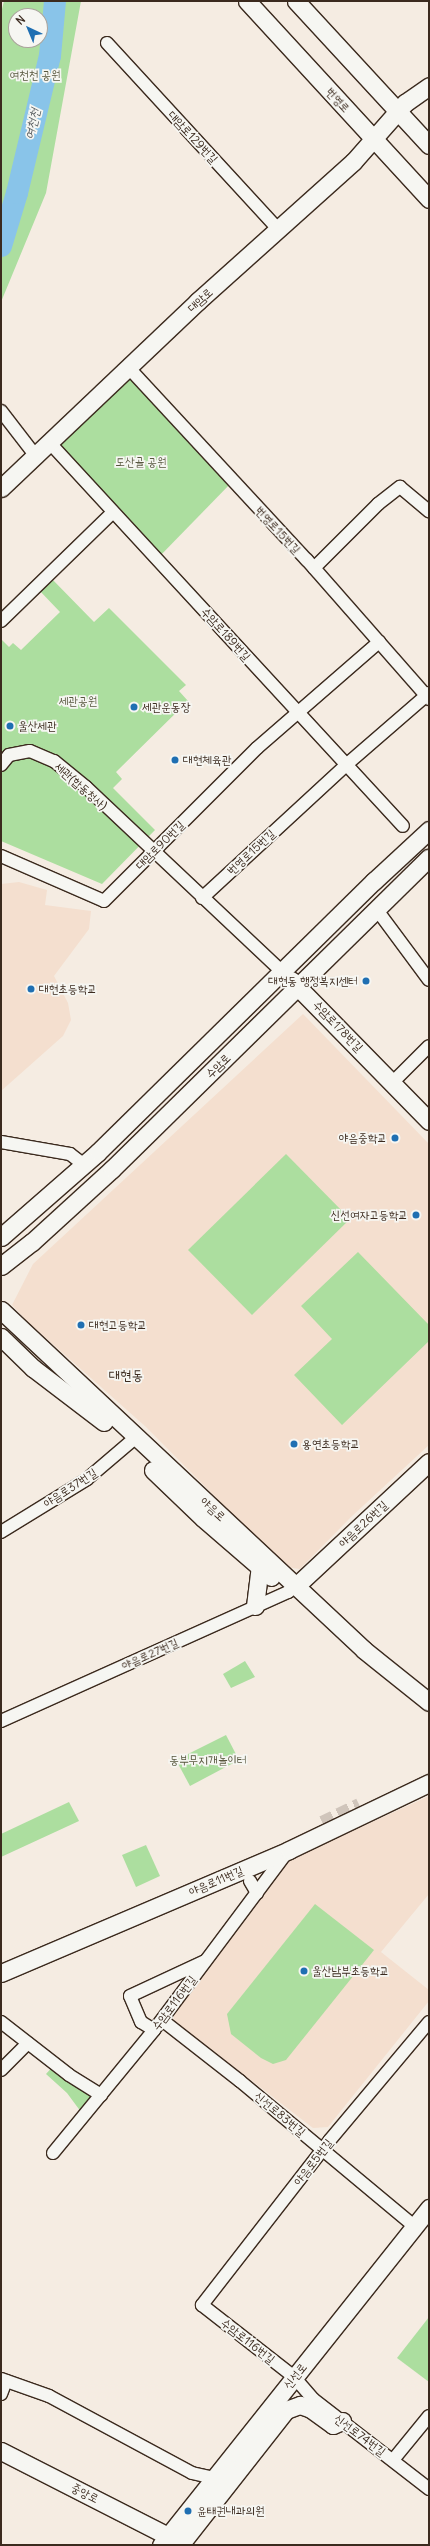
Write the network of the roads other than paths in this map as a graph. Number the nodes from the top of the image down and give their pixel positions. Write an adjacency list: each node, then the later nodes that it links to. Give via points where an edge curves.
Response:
1 (247, 1): 6 (street, 번영로)
2 (296, 1): 5 (street)
3 (107, 43): 9 (street, 대암로129번길)
4 (429, 86): 5 (street, 대암로, via 414,95)
5 (397, 111): 6 (street, 대암로); 7 (street)
6 (374, 139): 8 (street, 번영로); 9 (street, 대암로)
7 (429, 145)
8 (429, 199)
9 (280, 230): 10 (street, 대암로)
10 (128, 367): 12 (street, 대암로); 17 (street, 번영로15번길)
11 (1, 411): 13 (street)
12 (49, 442): 13 (street, 대암로); 16 (street, 수암로189번길)
13 (35, 455): 14 (street, 대암로)
14 (1, 488)
15 (429, 511): 17 (street, via 400,487 378,504)
16 (113, 512): 18 (street); 21 (street, 수암로189번길)
17 (314, 568): 19 (street, 번영로15번길)
18 (1, 621)
19 (379, 642): 20 (street, 번영로15번길); 21 (street, 대암로90번길)
20 (428, 696): 23 (street, 번영로15번길)
21 (298, 712): 23 (street, 수암로189번길); 27 (street, 대암로90번길, via 257,748)
22 (1, 765): 27 (street, 세관(합동청사), via 9,756 30,751 54,761 86,787)
23 (346, 765): 24 (street, 수암로189번길); 30 (street, 번영로15번길)
24 (403, 826)
25 (429, 830): 26 (street, 수암로)
26 (421, 842): 32 (street, 수암로)
27 (153, 851): 28 (street, 대암로90번길, via 104,901); 30 (street)
28 (1, 856)
29 (429, 858): 31 (street, 수암로)
30 (202, 898): 32 (street)
31 (377, 910): 33 (street); 34 (street, 수암로)
32 (282, 972): 34 (street, 수암로178번길); 39 (street, 수암로)
33 (429, 980)
34 (300, 986): 36 (street, 수암로178번길); 41 (street, 수암로, via 112,1169 32,1242)
35 (429, 1046): 36 (street)
36 (392, 1082): 37 (street, 수암로178번길)
37 (429, 1122)
38 (1, 1142): 39 (street, via 70,1154)
39 (84, 1165): 40 (street, 수암로)
40 (1, 1237)
41 (1, 1266)
42 (1, 1310): 44 (street, 야음로)
43 (1, 1337): 44 (street, 야음로, via 33,1368)
44 (132, 1442): 46 (street, 야음로37번길, via 87,1479); 47 (street, 야음로, via 203,1518); 48 (street, 야음로)
45 (429, 1462): 48 (street, 야음로26번길)
46 (1, 1532)
47 (260, 1568): 48 (street, 야음로); 49 (street)
48 (293, 1589): 49 (street, 야음로27번길); 50 (street, 야음로); 51 (street, via 356,1655)
49 (255, 1606): 52 (street, 야음로27번길)
50 (429, 1702)
51 (429, 1714)
52 (1, 1721)
53 (429, 1783): 54 (street, 야음로11번길)
54 (289, 1850): 56 (street, 수암로116번길); 59 (street, 야음로11번길)
55 (250, 1881): 56 (street)
56 (257, 1893): 57 (street, 수암로116번길)
57 (206, 1960): 58 (street); 60 (street, 수암로116번길)
58 (184, 1971): 60 (street); 64 (street, via 130,1996 140,2022)
59 (1, 1973)
60 (190, 1982): 61 (street, 수암로116번길)
61 (162, 2020): 64 (street, 수암로116번길); 68 (street, 신선로83번길, via 211,2057)
62 (1, 2022): 65 (street)
63 (429, 2022): 68 (street, 야음로5번길)
64 (154, 2030): 67 (street, 수암로116번길)
65 (28, 2043): 66 (street); 67 (street, via 69,2075)
66 (1, 2070)
67 (101, 2095): 69 (street, 수암로116번길)
68 (322, 2150): 71 (street, 신선로83번길); 72 (street, 야음로5번길)
69 (53, 2153)
70 (429, 2208): 71 (street, 신선로)
71 (414, 2226): 73 (street, 신선로)
72 (202, 2305): 73 (street, 수암로116번길)
73 (294, 2377): 76 (street); 78 (street, 신선로74번길, via 313,2399); 81 (street, 신선로)
74 (4, 2380): 75 (street); 81 (street, via 49,2396 192,2473)
75 (1, 2394)
76 (282, 2415): 78 (street, 신선로, via 292,2406 300,2405 311,2408 333,2425); 83 (street, 신선로)
77 (429, 2416): 80 (street)
78 (342, 2421): 80 (street, 신선로74번길)
79 (1, 2451): 83 (street, 중앙로)
80 (393, 2460): 82 (street, 신선로74번길)
81 (213, 2478): 83 (street, 신선로)
82 (429, 2489)
83 (173, 2542)

